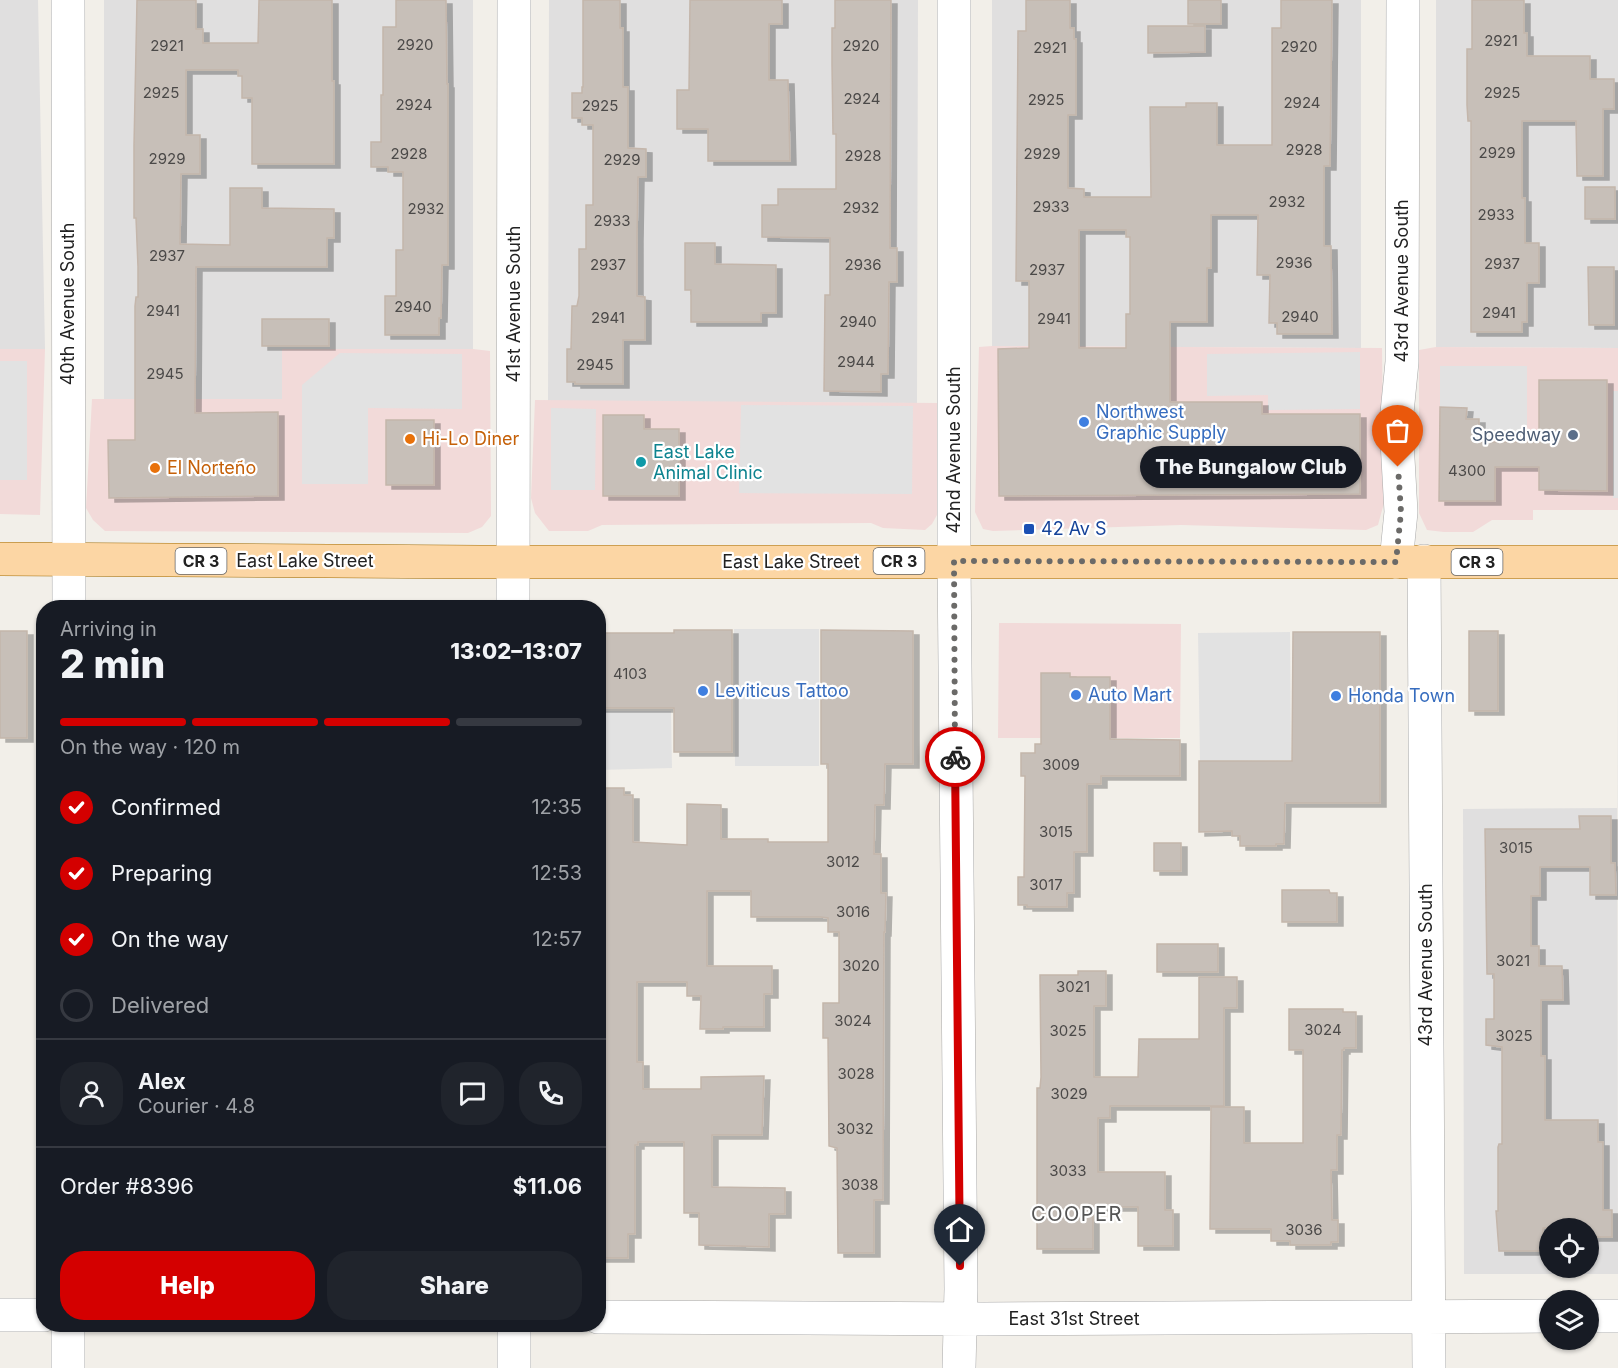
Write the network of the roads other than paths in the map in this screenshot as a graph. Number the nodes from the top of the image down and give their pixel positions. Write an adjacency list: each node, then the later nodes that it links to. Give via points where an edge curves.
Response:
1 (68, 0): 6 (street, 40th Avenue South)
2 (514, 0): 8 (street, 41st Avenue South)
3 (954, 0): 7 (street, 42nd Avenue South)
4 (1403, 0): 9 (street, 43rd Avenue South, via 1402,362 1396,423 1401,512)
5 (0, 560): 6 (main road, East Lake Street / CR 3)
6 (68, 560): 8 (main road, East Lake Street / CR 3); 11 (street, 40th Avenue South)
7 (954, 561): 8 (main road, East Lake Street / CR 3); 9 (main road, East Lake Street / CR 3); 20 (street, 42nd Avenue South)
8 (513, 562): 12 (street, 41st Avenue South)
9 (1410, 562): 10 (main road, East Lake Street / CR 3); 15 (street, 43rd Avenue South)
10 (1618, 562)
11 (69, 600)
12 (513, 600)
13 (0, 1315): 14 (street)
14 (36, 1315)
15 (1428, 1316): 16 (street, East 31st Street); 20 (street, East 31st Street); 26 (street, 43rd Avenue South)
16 (1539, 1316)
17 (1599, 1316): 18 (street)
18 (1618, 1316)
19 (606, 1317): 20 (street, East 31st Street)
20 (959, 1319): 25 (street, 42nd Avenue South)
21 (68, 1332): 23 (street)
22 (514, 1332): 24 (street)
23 (68, 1368)
24 (514, 1368)
25 (959, 1368)
26 (1429, 1368)

